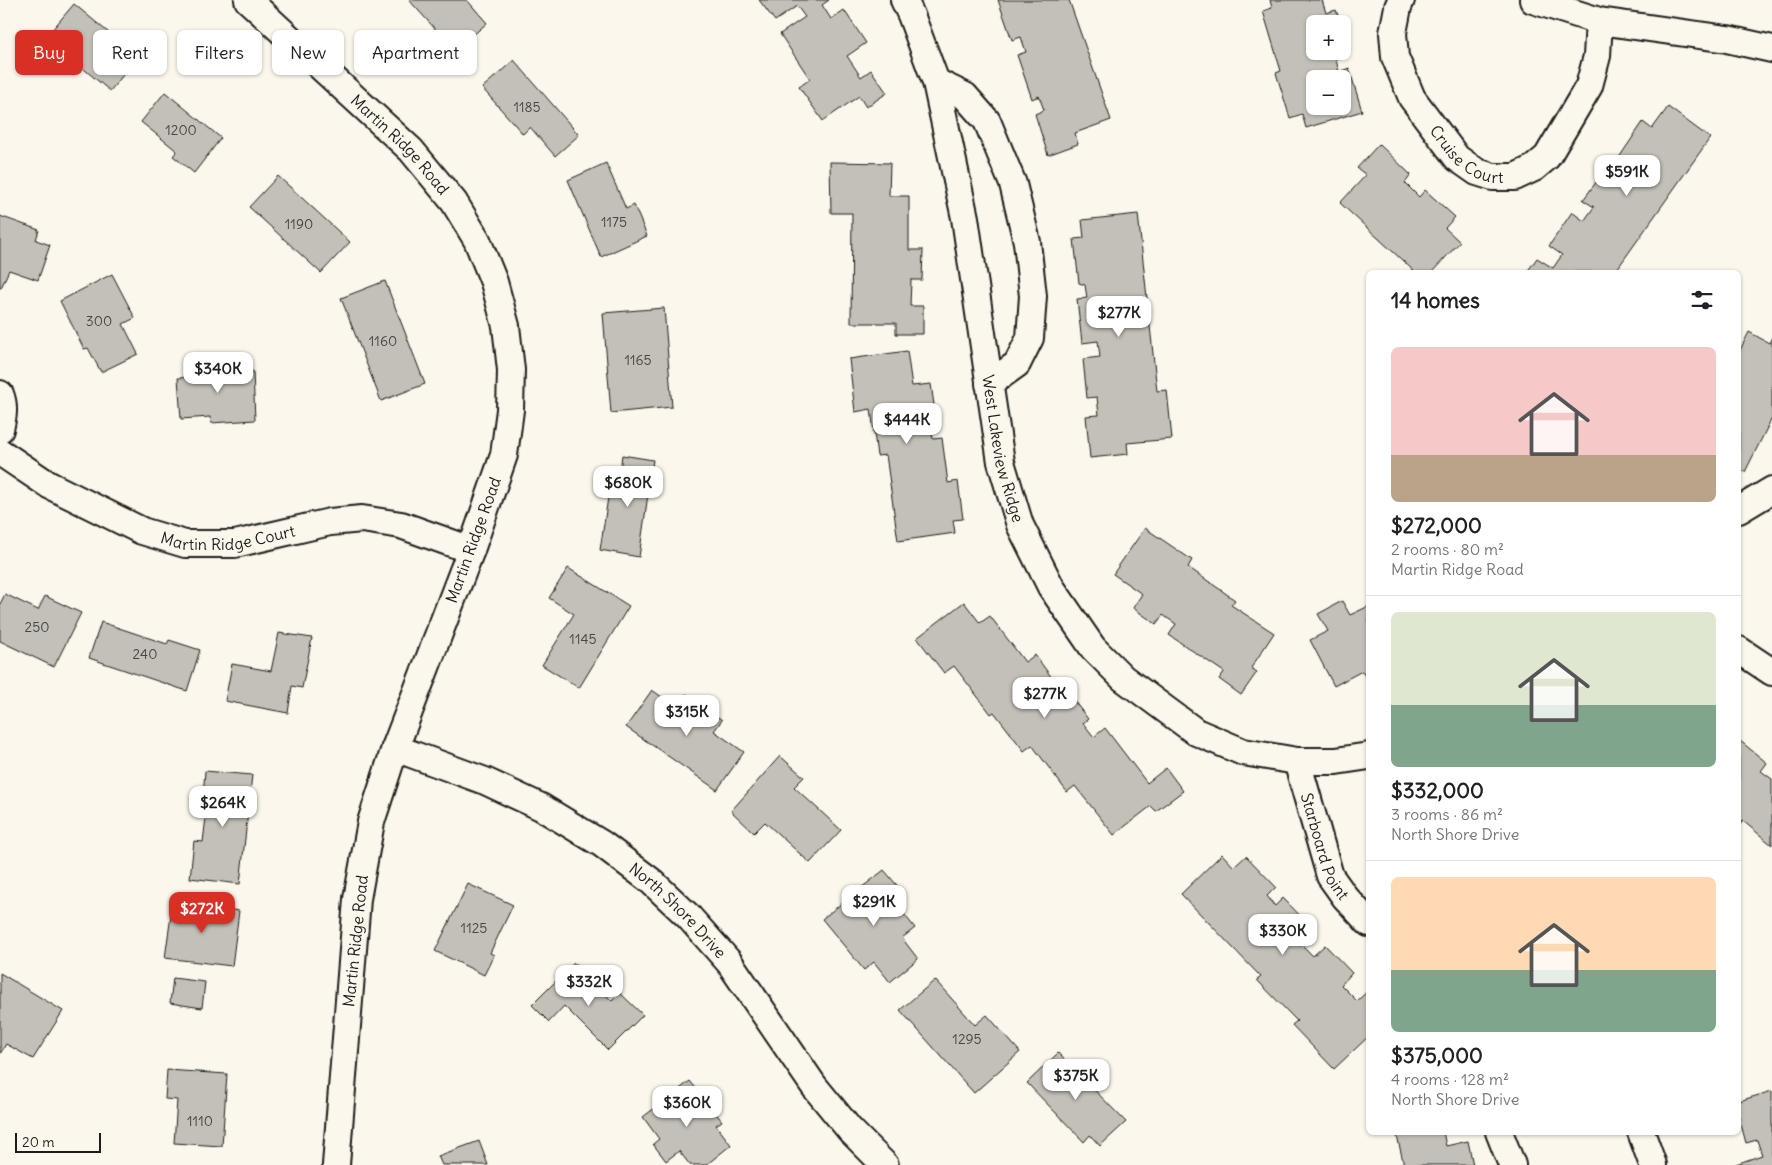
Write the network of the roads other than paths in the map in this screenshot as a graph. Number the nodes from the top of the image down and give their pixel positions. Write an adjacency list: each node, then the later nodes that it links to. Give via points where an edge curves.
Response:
1 (248, 0): 14 (street, Martin Ridge Road, via 411,150 454,202 481,248 506,326 511,370 510,410 504,454)
2 (904, 0): 7 (street, West Lakeview Ridge)
3 (1401, 0): 5 (street, Cruise Court, via 1393,33 1395,57 1412,98 1457,158 1476,172 1493,177 1515,177 1547,157 1589,86 1597,56)
4 (1533, 0): 5 (street)
5 (1599, 21): 6 (street, via 1727,39)
6 (1772, 49)
7 (936, 82): 8 (street, West Lakeview Ridge, via 964,218); 8 (street, via 965,96 987,121 1013,184 1027,242 1033,296 1030,338 1017,364)
8 (989, 384): 19 (street, West Lakeview Ridge, via 1001,462 1020,525 1051,588 1093,648 1123,678 1196,732 1243,752)
9 (0, 394): 10 (street, via 4,416)
10 (0, 429)
11 (0, 452): 14 (street, Martin Ridge Court, via 48,485 142,531 184,544 235,544 330,522 362,519 400,525)
12 (1772, 490): 13 (street)
13 (1741, 509)
14 (471, 550): 17 (street, Martin Ridge Road)
15 (1741, 651): 16 (street)
16 (1772, 672)
17 (395, 748): 23 (street, Martin Ridge Road, via 372,822 357,899); 24 (street, North Shore Drive, via 486,781 542,807 602,844 651,881 729,962 814,1086 850,1130)
18 (1366, 756): 19 (street, West Lakeview Ridge, via 1336,761)
19 (1297, 761): 20 (street, Starboard Point, via 1330,876)
20 (1366, 920)
21 (1500, 1135): 25 (street)
22 (1642, 1135): 26 (street)
23 (336, 1165)
24 (885, 1165)
25 (1512, 1165)
26 (1654, 1165)

